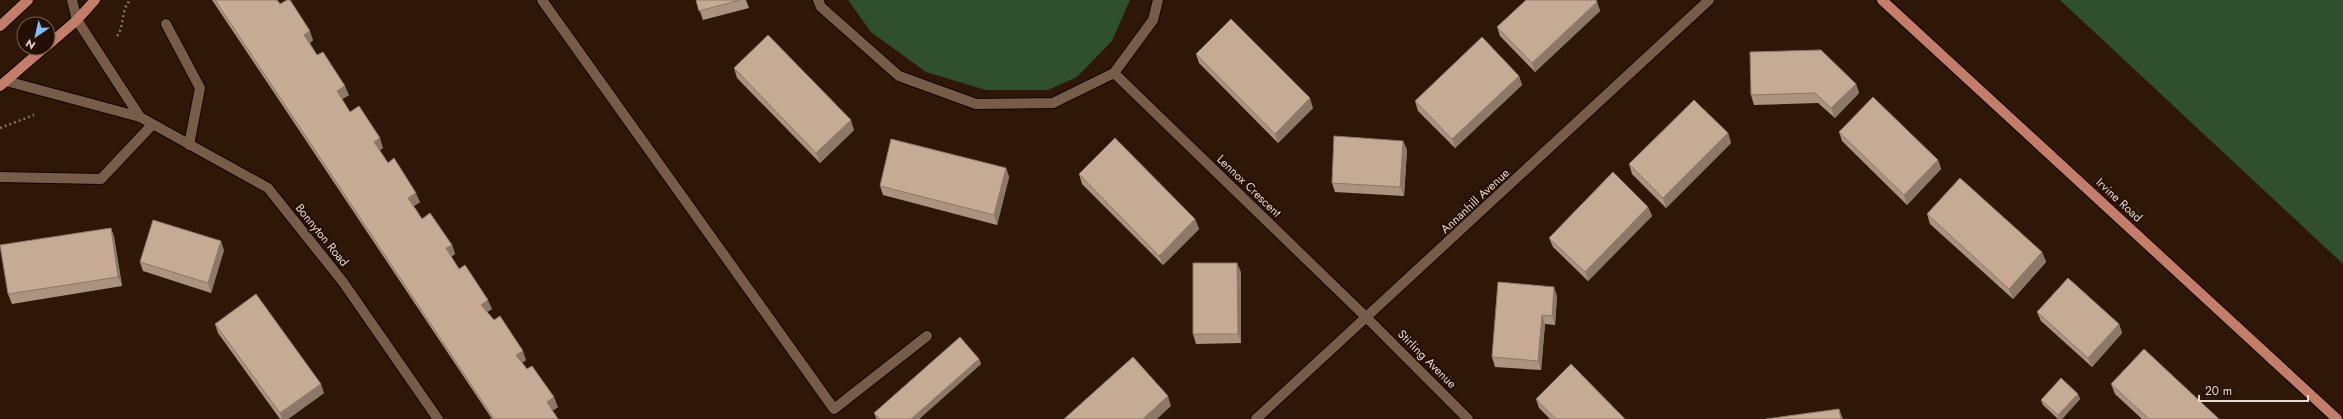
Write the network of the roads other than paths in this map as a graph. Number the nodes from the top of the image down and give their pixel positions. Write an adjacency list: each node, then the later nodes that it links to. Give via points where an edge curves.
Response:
1 (28, 0): 11 (main road)
2 (72, 0): 9 (street, Bonnyton Road)
3 (95, 0): 9 (main road)
4 (542, 0): 21 (street, via 834,409)
5 (818, 0): 14 (street, via 821,7 900,76 976,104 1053,103)
6 (1158, 0): 14 (street, via 1153,20)
7 (1709, 0): 20 (street, Annanhill Avenue)
8 (1882, 0): 25 (main road, Irvine Road)
9 (77, 20): 12 (main road); 16 (street, Bonnyton Road)
10 (166, 24): 18 (street, via 200,88)
11 (0, 26)
12 (56, 38)
13 (35, 56): 15 (main road)
14 (1114, 73): 20 (street, Lennox Crescent)
15 (3, 84): 16 (street, Bonnyton Road)
16 (140, 117): 17 (street, Bonnyton Road)
17 (152, 125): 18 (street, Bonnyton Road); 19 (street, via 101,179)
18 (189, 145): 22 (street, Bonnyton Road, via 268,188 343,282)
19 (0, 177)
20 (1367, 318): 23 (street, Annanhill Avenue); 24 (street, Stirling Avenue)
21 (927, 336)
22 (438, 419)
23 (1256, 419)
24 (1468, 419)
25 (2337, 419)

